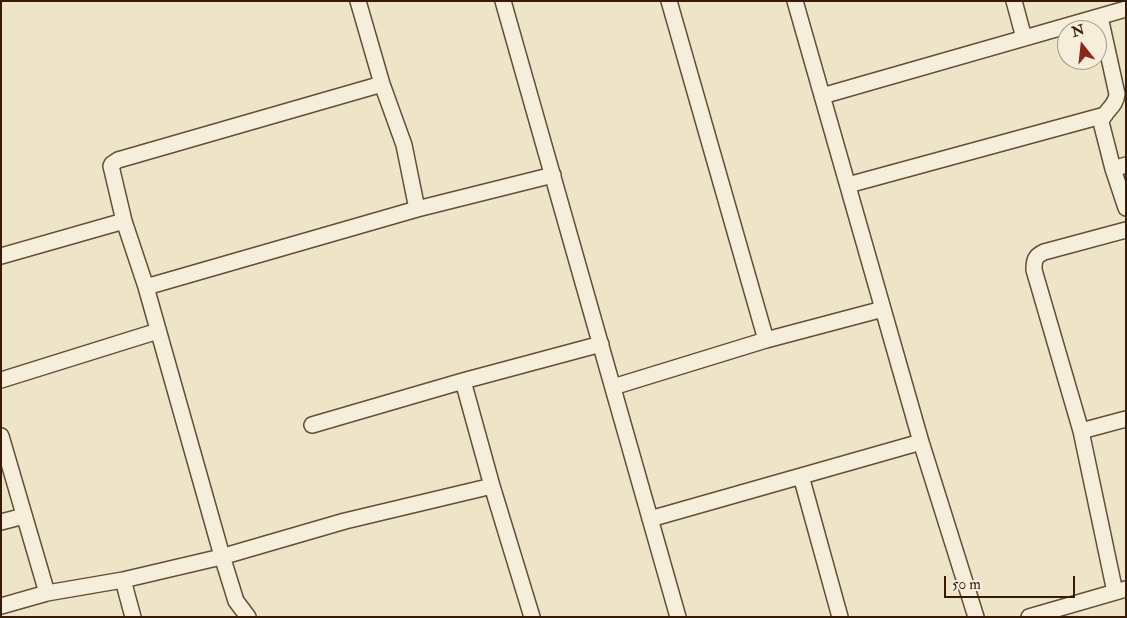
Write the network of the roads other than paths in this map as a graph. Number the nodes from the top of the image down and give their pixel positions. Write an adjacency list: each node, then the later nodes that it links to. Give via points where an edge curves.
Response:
1 (358, 1): 10 (street)
2 (504, 1): 14 (street)
3 (669, 1): 24 (street)
4 (795, 1): 11 (street)
5 (1014, 1): 9 (street)
6 (1123, 1): 7 (street)
7 (1125, 9): 8 (street)
8 (1100, 17): 9 (street); 12 (street, via 1117,94 1114,105)
9 (1024, 38): 11 (street)
10 (382, 84): 17 (street, via 404,145); 18 (street, via 114,162 111,171)
11 (822, 96): 15 (street)
12 (1105, 115): 13 (street, via 1101,127); 15 (street)
13 (1119, 167): 16 (street)
14 (553, 175): 17 (street); 25 (street)
15 (848, 184): 22 (street)
16 (1126, 208)
17 (417, 209): 21 (street)
18 (124, 221): 20 (street); 21 (street)
19 (1126, 230): 31 (street, via 1044,252 1037,255 1034,262)
20 (1, 256)
21 (146, 287): 23 (street)
22 (883, 309): 24 (street); 33 (street)
23 (158, 331): 26 (street); 39 (street)
24 (766, 340): 28 (street)
25 (601, 344): 27 (street); 28 (street)
26 (1, 380)
27 (463, 381): 30 (street); 35 (street)
28 (613, 387): 37 (street)
29 (1126, 419): 31 (street)
30 (312, 425)
31 (1081, 431): 41 (street)
32 (1, 436): 36 (street)
33 (921, 442): 34 (street); 49 (street)
34 (801, 476): 37 (street); 48 (street)
35 (492, 486): 39 (street, via 345,521); 46 (street)
36 (24, 516): 38 (street); 42 (street)
37 (650, 519): 47 (street)
38 (1, 522)
39 (222, 556): 40 (street); 45 (street, via 236,601)
40 (123, 580): 42 (street); 44 (street)
41 (1120, 591): 50 (street)
42 (47, 593): 43 (street)
43 (3, 610)
44 (133, 617)
45 (248, 617)
46 (532, 617)
47 (678, 617)
48 (840, 617)
49 (976, 617)
50 (1029, 617)

